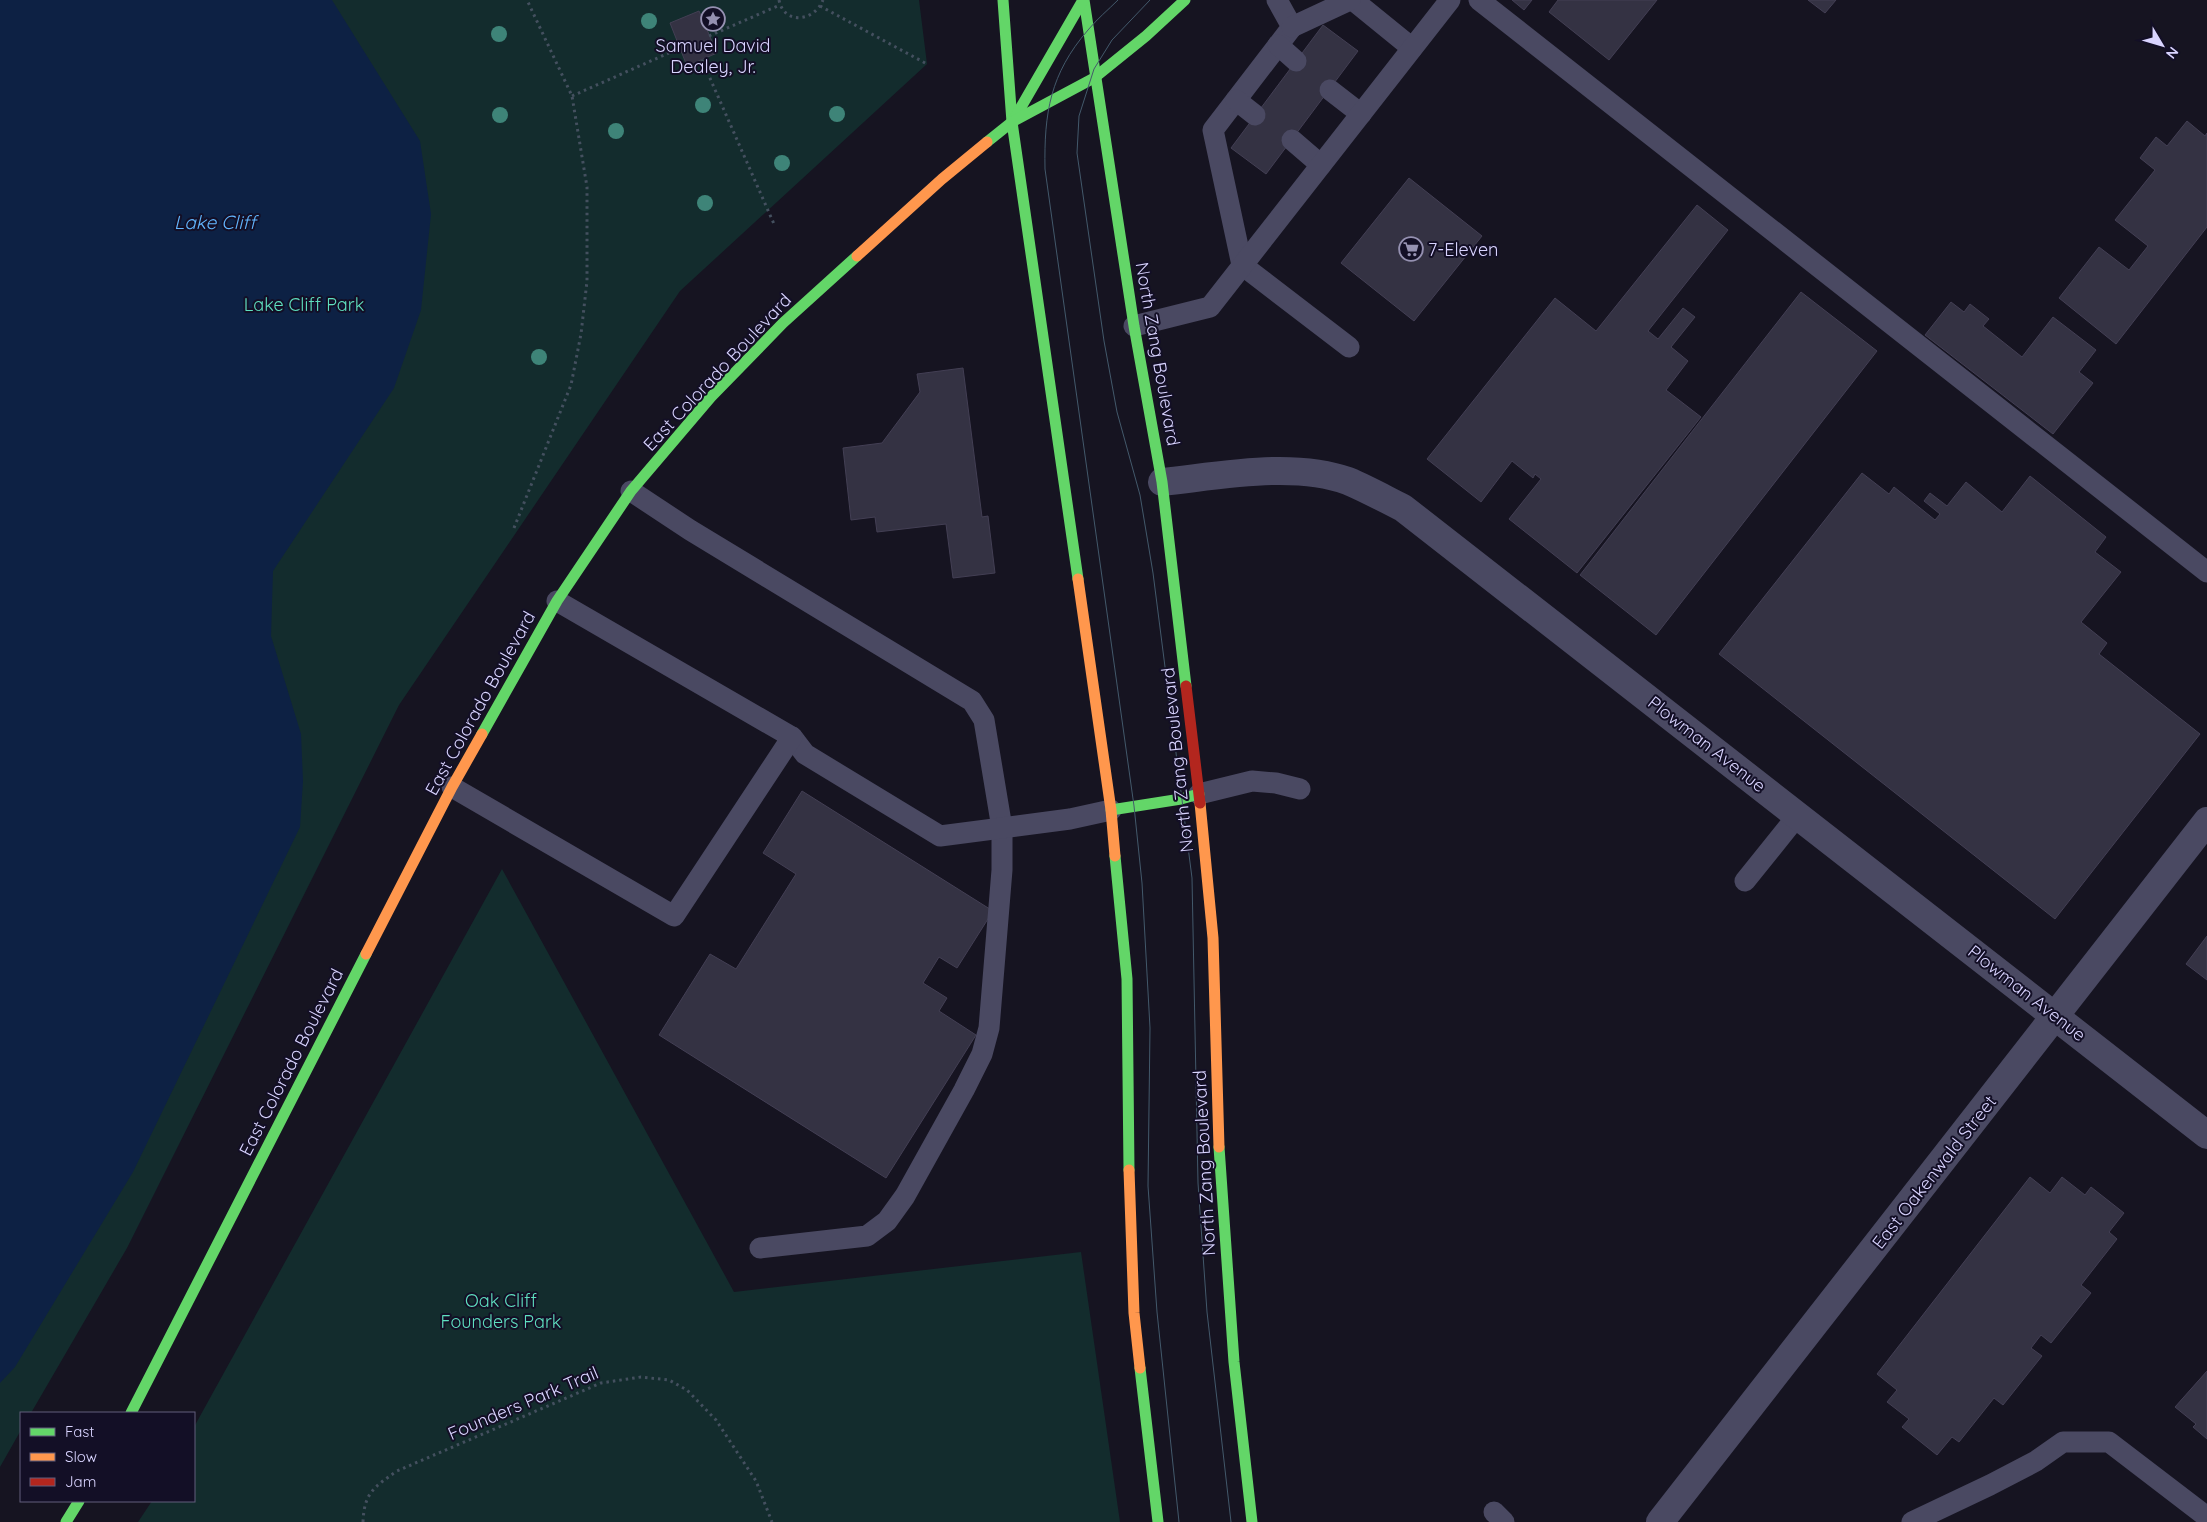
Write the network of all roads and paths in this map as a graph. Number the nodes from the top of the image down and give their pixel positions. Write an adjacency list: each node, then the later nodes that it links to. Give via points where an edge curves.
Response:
1 (527, 0): 23 (path)
2 (779, 0): 11 (path)
3 (822, 0): 12 (path)
4 (1002, 0): 27 (main road)
5 (1084, 0): 21 (main road, North Zang Boulevard); 27 (main road, East Colorado Boulevard)
6 (1185, 0): 21 (main road, East Colorado Boulevard)
7 (1278, 0): 13 (lane)
8 (1351, 0): 13 (lane); 17 (lane)
9 (1450, 0): 17 (lane)
10 (1479, 0): 37 (lane)
11 (780, 5): 12 (path, via 796,18 810,16); 14 (path)
12 (820, 6): 20 (path)
13 (1292, 27): 15 (lane)
14 (709, 36)
15 (1278, 45): 19 (lane); 24 (lane)
16 (680, 48): 23 (path)
17 (1412, 48): 25 (lane)
18 (702, 60): 30 (path)
19 (1296, 61)
20 (927, 64)
21 (1094, 78): 27 (main road, East Colorado Boulevard); 32 (main road, North Zang Boulevard)
22 (1330, 90): 25 (lane)
23 (572, 96): 36 (path, via 587,187 587,281 581,334 571,385)
24 (1236, 100): 26 (lane); 31 (lane, via 1213,130)
25 (1361, 114): 29 (lane)
26 (1256, 115)
27 (1012, 122): 35 (main road, East Colorado Boulevard, via 948,174 783,323 712,397); 43 (main road)
28 (1292, 140): 29 (lane)
29 (1321, 165): 31 (lane)
30 (774, 224)
31 (1242, 265): 32 (lane, via 1210,307); 33 (lane)
32 (1134, 326): 34 (main road, North Zang Boulevard)
33 (1349, 347)
34 (1162, 482): 42 (main road, North Zang Boulevard); 44 (street, Plowman Avenue, via 1263,472 1306,472 1347,481 1404,508)
35 (630, 491): 38 (main road, East Colorado Boulevard); 46 (lane, via 972,701 984,720)
36 (514, 528)
37 (2207, 572)
38 (556, 602): 39 (lane); 40 (main road, East Colorado Boulevard)
39 (792, 737): 40 (lane, via 674,916); 46 (lane, via 805,754 940,836)
40 (452, 787): 51 (main road, East Colorado Boulevard)
41 (1300, 789): 42 (lane, via 1252,781)
42 (1199, 794): 43 (main road); 58 (main road, North Zang Boulevard, via 1212,938 1220,1183 1234,1362)
43 (1111, 810): 46 (lane); 57 (main road, via 1127,979 1134,1313)
44 (1798, 815): 47 (lane); 48 (street, Plowman Avenue)
45 (2207, 821): 48 (street, East Oakenwald Street)
46 (1002, 828): 50 (lane, via 1002,870 989,1028 982,1054 906,1196 887,1221 866,1236)
47 (1745, 881)
48 (2056, 1016): 49 (street, Plowman Avenue); 59 (street, East Oakenwald Street)
49 (2207, 1135)
50 (760, 1248)
51 (132, 1412)
52 (78, 1502): 54 (main road)
53 (2207, 1517): 60 (lane, via 2109,1442 2063,1442 2006,1477)
54 (66, 1522)
55 (363, 1522): 56 (path, Founders Park Trail, via 368,1494 397,1471 601,1383 641,1376 669,1380 687,1390 716,1420 756,1480)
56 (772, 1522)
57 (1158, 1522)
58 (1252, 1522)
59 (1660, 1522)
60 (1912, 1522)

